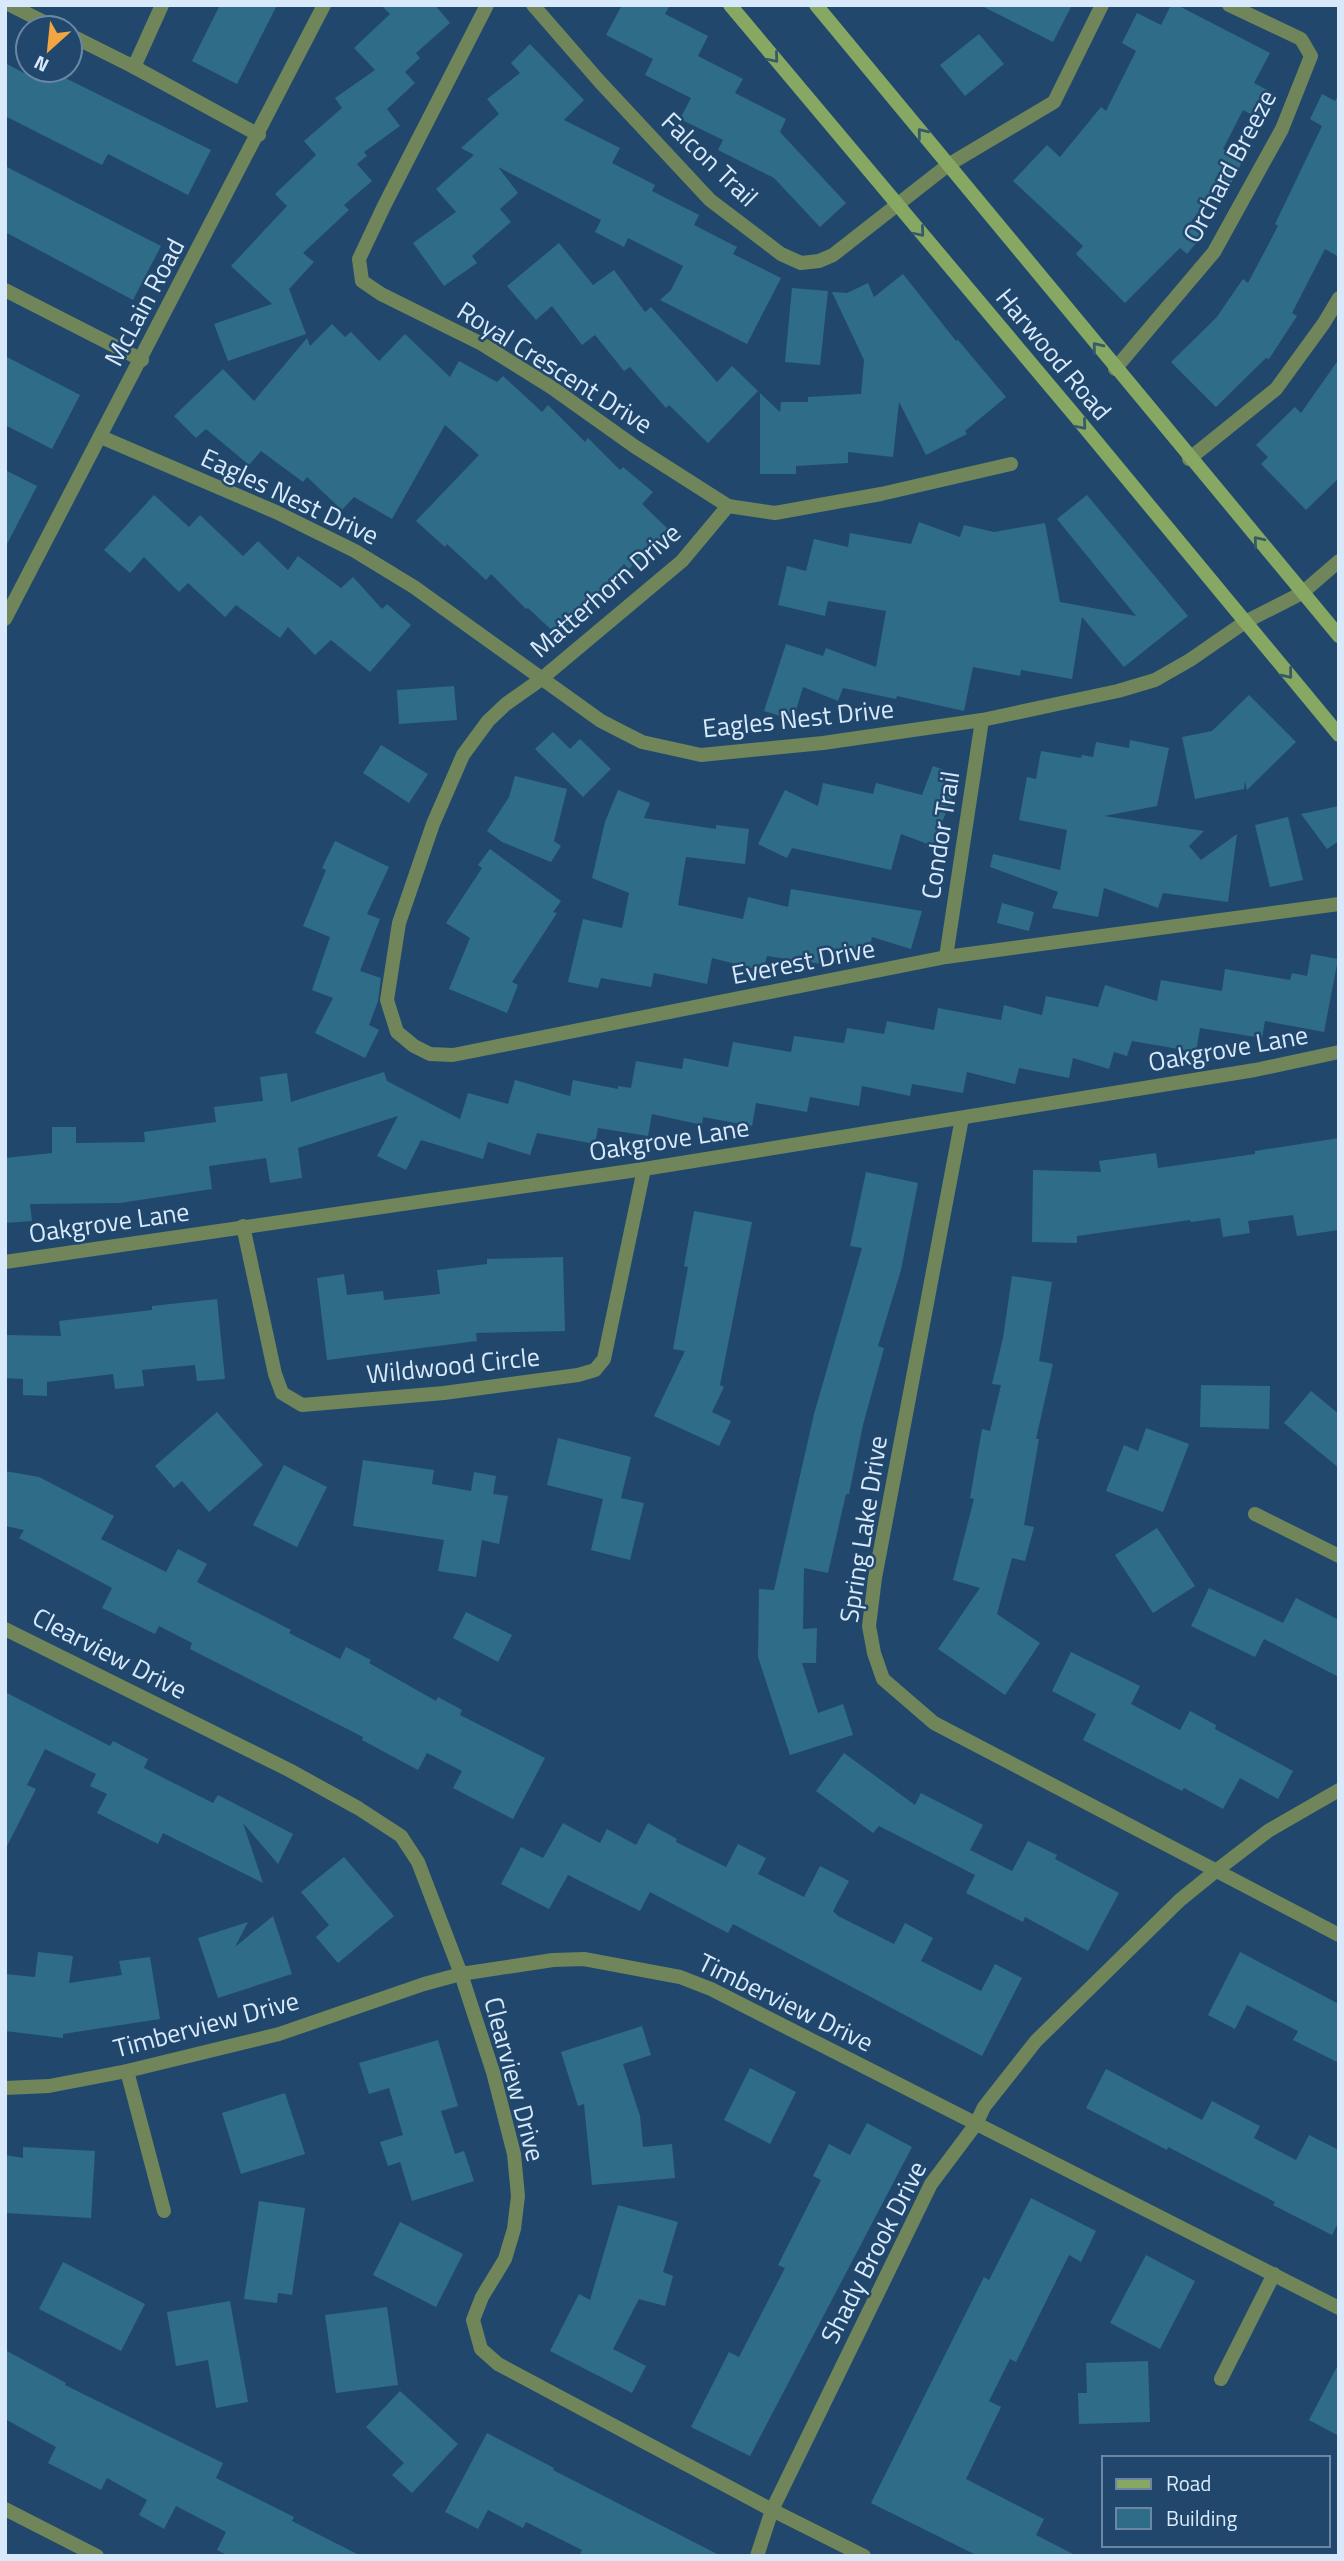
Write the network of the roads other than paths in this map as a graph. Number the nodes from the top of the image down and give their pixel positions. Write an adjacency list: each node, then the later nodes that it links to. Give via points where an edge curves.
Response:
1 (10, 5): 10 (street)
2 (162, 5): 12 (street)
3 (324, 5): 13 (street, McLain Road)
4 (487, 5): 23 (street, Royal Crescent Drive, via 359,259 362,281 482,344)
5 (533, 5): 15 (street, Falcon Trail, via 710,200 780,254 801,263 819,261)
6 (730, 5): 15 (main road, Harwood Road, one-way to 15)
7 (816, 5): 14 (main road, Harwood Road, one-way to 7)
8 (1102, 5): 14 (street, via 1054,102)
9 (1229, 5): 19 (street, Orchard Breeze, via 1301,39 1311,55 1282,129 1214,252)
10 (28, 14)
11 (84, 42): 12 (street)
12 (134, 67): 13 (street)
13 (259, 135): 18 (street, McLain Road)
14 (948, 165): 15 (street, Falcon Trail); 19 (main road, Harwood Road, one-way to 14)
15 (897, 205): 28 (main road, Harwood Road, one-way to 28)
16 (5, 289): 18 (street)
17 (1339, 298): 21 (street, via 1276,388)
18 (142, 360): 20 (street, McLain Road)
19 (1115, 369): 21 (main road, Harwood Road)
20 (101, 437): 26 (street, McLain Road); 30 (street, Eagles Nest Drive, via 355,551 414,587)
21 (1189, 459): 25 (main road, Harwood Road, one-way to 21)
22 (1011, 464): 23 (street, via 775,513)
23 (728, 506): 30 (street, Matterhorn Drive, via 682,561)
24 (1339, 562): 25 (street, Eagles Nest Drive)
25 (1302, 593): 28 (street, Eagles Nest Drive); 29 (main road, Harwood Road)
26 (9, 603): 27 (street, McLain Road)
27 (5, 619)
28 (1245, 622): 31 (street, Eagles Nest Drive, via 1155,680); 32 (main road, Harwood Road, one-way to 32)
29 (1339, 636)
30 (540, 680): 31 (street, Eagles Nest Drive, via 642,742 701,755); 34 (street, Matterhorn Drive, via 506,704 463,755 433,824)
31 (982, 720): 35 (street, Condor Trail)
32 (1339, 735)
33 (1339, 904): 35 (street, Everest Drive)
34 (400, 923): 35 (street, Everest Drive, via 387,1000 390,1017 397,1032 430,1054 453,1055)
35 (946, 957)
36 (1339, 1052): 37 (street, Oakgrove Lane)
37 (962, 1118): 38 (street, Oakgrove Lane); 45 (street, Spring Lake Drive, via 875,1578 869,1626 878,1666 883,1679 934,1723)
38 (644, 1169): 39 (street, Oakgrove Lane); 39 (street, Wildwood Circle, via 604,1359 594,1370 578,1376 302,1405 282,1393 275,1374)
39 (243, 1226): 40 (street, Oakgrove Lane)
40 (5, 1262)
41 (1255, 1514): 42 (street)
42 (1339, 1556)
43 (5, 1629): 47 (street, Clearview Drive, via 289,1770 401,1836 418,1862)
44 (1339, 1790): 45 (street, Shady Brook Drive, via 1268,1830)
45 (1217, 1870): 46 (street, Spring Lake Drive); 50 (street, Shady Brook Drive, via 1180,1900 1036,2041)
46 (1339, 1934)
47 (461, 1974): 48 (street, Timberview Drive, via 279,2034); 50 (street, Timberview Drive, via 584,1959 680,1977); 56 (street, Clearview Drive, via 493,2072 514,2154 518,2196 505,2259 473,2320 481,2349 498,2364)
48 (127, 2071): 49 (street, Timberview Drive, via 50,2086); 51 (street)
49 (5, 2088)
50 (976, 2124): 52 (street, Timberview Drive); 56 (street, Shady Brook Drive, via 931,2184)
51 (164, 2211)
52 (1274, 2274): 53 (street, Timberview Drive); 54 (street)
53 (1339, 2308)
54 (1221, 2379)
55 (5, 2509): 57 (street)
56 (772, 2510): 58 (street, Shady Brook Drive); 59 (street, Clearview Drive)
57 (97, 2556)
58 (757, 2556)
59 (864, 2556)

